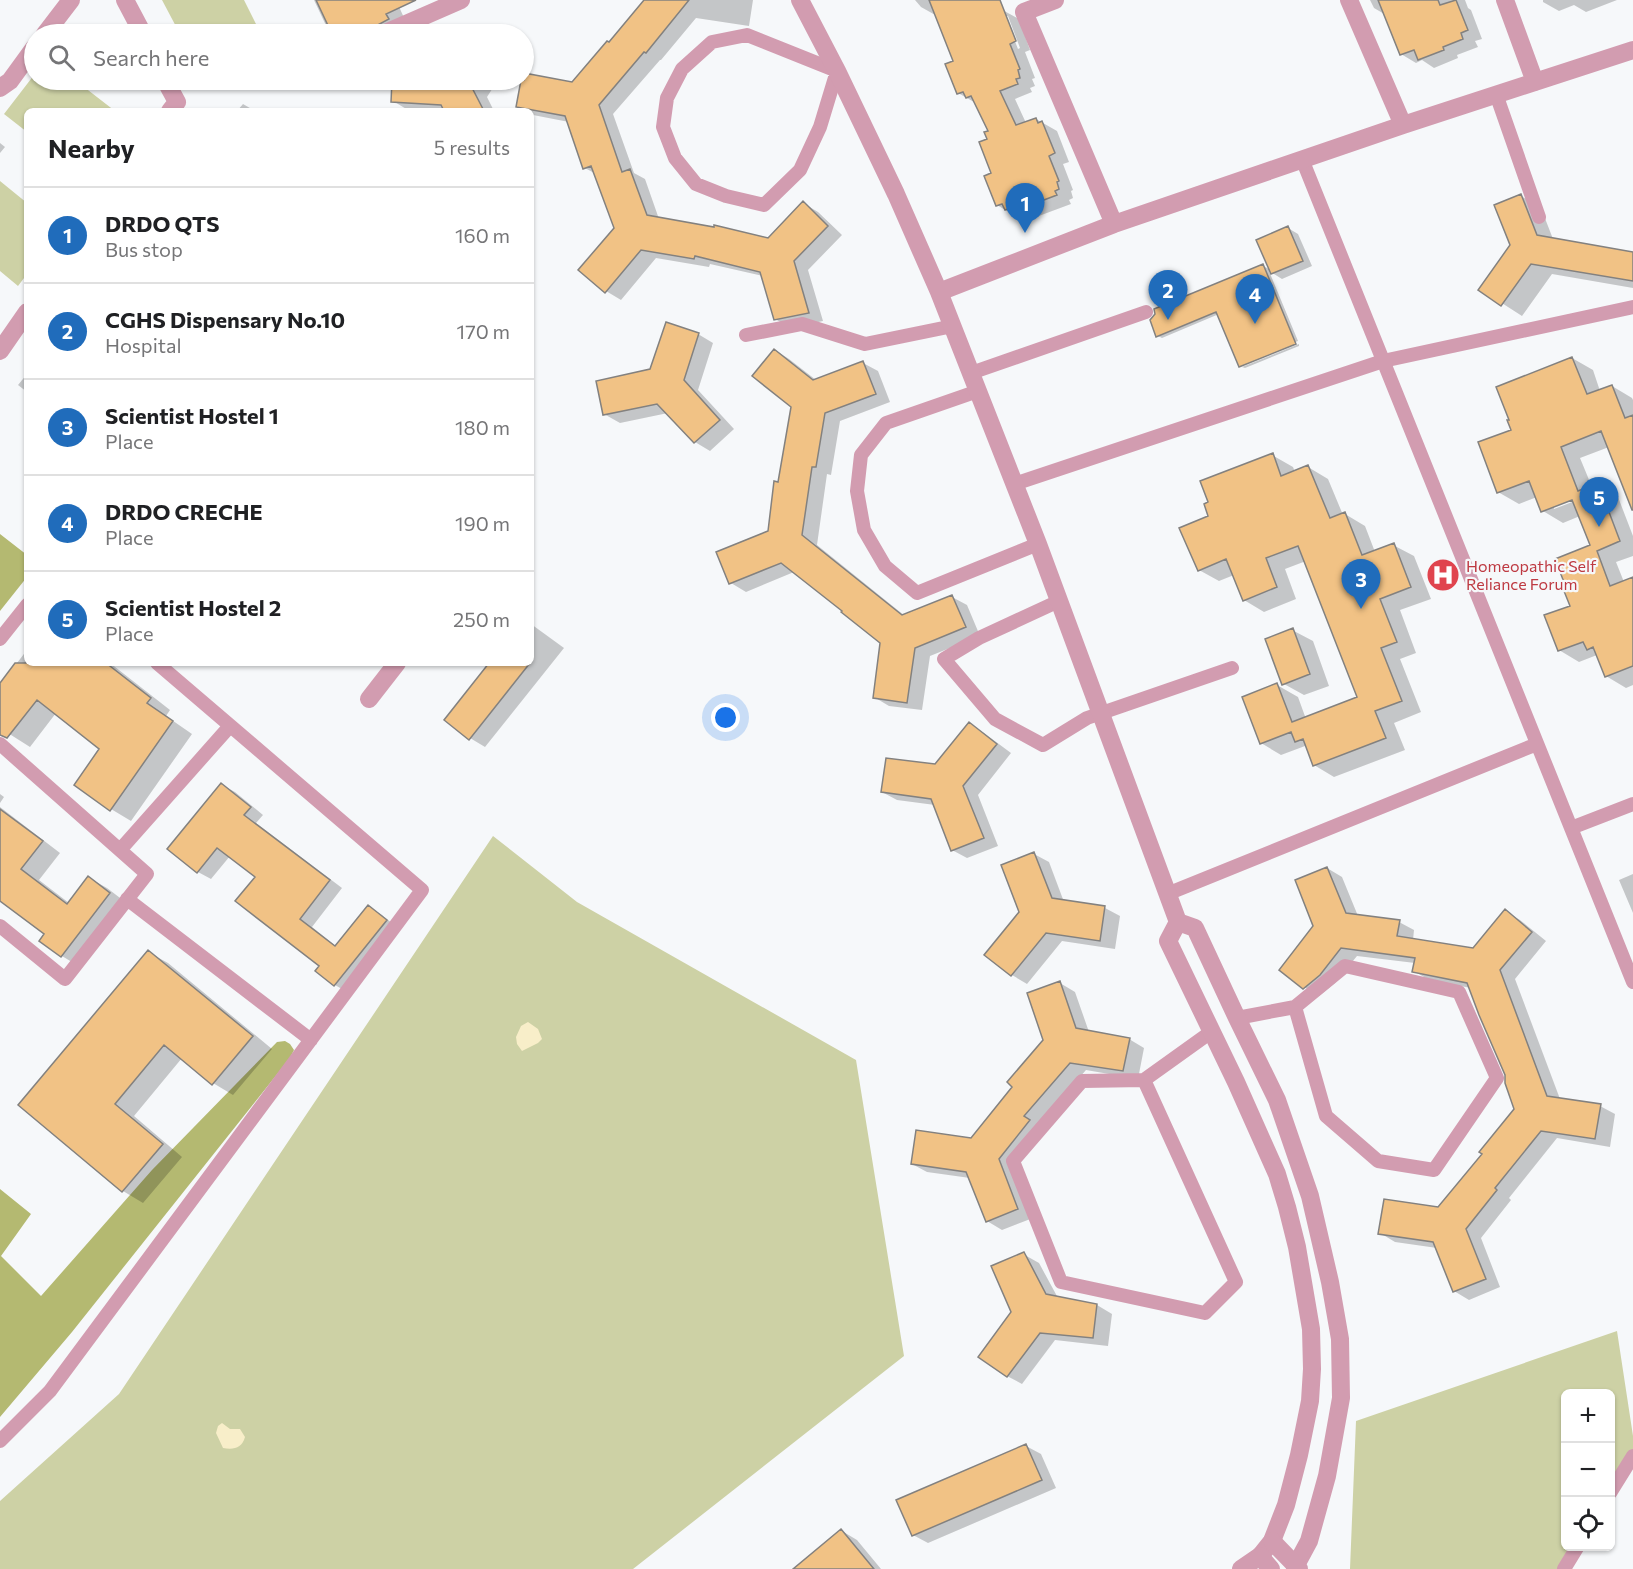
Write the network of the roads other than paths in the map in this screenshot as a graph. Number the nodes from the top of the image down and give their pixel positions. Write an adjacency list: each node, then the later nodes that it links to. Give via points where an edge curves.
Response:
1 (71, 0): 8 (street)
2 (125, 0): 9 (street)
3 (461, 0): 10 (street)
4 (800, 0): 13 (street)
5 (1055, 0): 22 (street, via 1024,12)
6 (1349, 0): 19 (street)
7 (1505, 0): 14 (street)
8 (53, 24)
9 (138, 24)
10 (406, 24)
11 (1633, 50): 14 (street)
12 (24, 62): 15 (street)
13 (837, 71): 13 (lane, via 747,35 712,42 682,69 667,98 663,127 675,158 696,184 764,205 800,170 820,127); 23 (street)
14 (1535, 82): 17 (street)
15 (0, 88)
16 (170, 90): 18 (street, via 177,102)
17 (1496, 94): 19 (street); 21 (lane)
18 (172, 108)
19 (1403, 125): 20 (street)
20 (1302, 159): 22 (street); 30 (lane)
21 (1539, 217)
22 (1114, 224): 23 (street)
23 (939, 292): 27 (street)
24 (1633, 307): 30 (lane)
25 (1146, 312): 31 (lane)
26 (24, 316): 29 (street)
27 (953, 326): 28 (lane, via 865,344 802,324); 31 (street)
28 (746, 335)
29 (0, 351)
30 (1383, 361): 33 (lane); 45 (lane)
31 (971, 373): 32 (street)
32 (978, 391): 33 (street); 34 (lane, via 886,423 861,455 857,490 864,530 885,566 917,593)
33 (1014, 484): 34 (street)
34 (1038, 544): 35 (street)
35 (1059, 601): 42 (street); 42 (lane, via 944,659 995,719 1043,744)
36 (24, 609): 37 (lane)
37 (0, 639)
38 (161, 666): 43 (lane)
39 (395, 666): 41 (street)
40 (1232, 668): 42 (lane)
41 (369, 699)
42 (1101, 714): 49 (street)
43 (230, 726): 48 (lane); 57 (lane, via 422,890)
44 (0, 744): 48 (lane)
45 (1537, 744): 47 (lane); 49 (lane)
46 (1633, 804): 47 (lane)
47 (1571, 828): 53 (lane)
48 (120, 850): 50 (lane, via 147,874)
49 (1167, 894): 51 (street)
50 (127, 899): 52 (lane, via 65,980); 57 (lane)
51 (1178, 922): 55 (street, via 1195,928); 56 (street, via 1168,941)
52 (0, 926)
53 (1633, 982)
54 (1295, 1007): 54 (lane, via 1326,1116 1378,1161 1434,1170 1497,1078 1459,992 1345,966); 55 (lane)
55 (1237, 1018): 56 (street); 65 (street, via 1277,1100 1310,1196 1340,1339 1341,1398 1327,1476 1309,1541)
56 (1211, 1032): 58 (lane); 62 (street, via 1277,1174 1297,1247 1311,1329 1310,1401 1286,1505)
57 (311, 1040): 59 (lane, via 50,1391)
58 (1144, 1080): 58 (lane, via 1236,1282 1205,1313 1061,1282 1013,1161 1082,1081)
59 (0, 1441)
60 (1633, 1456): 61 (lane)
61 (1615, 1486)
62 (1272, 1541): 64 (street); 65 (street)
63 (1575, 1551): 67 (lane)
64 (1266, 1563): 66 (street)
65 (1296, 1568)
66 (1241, 1569)
67 (1564, 1569)

